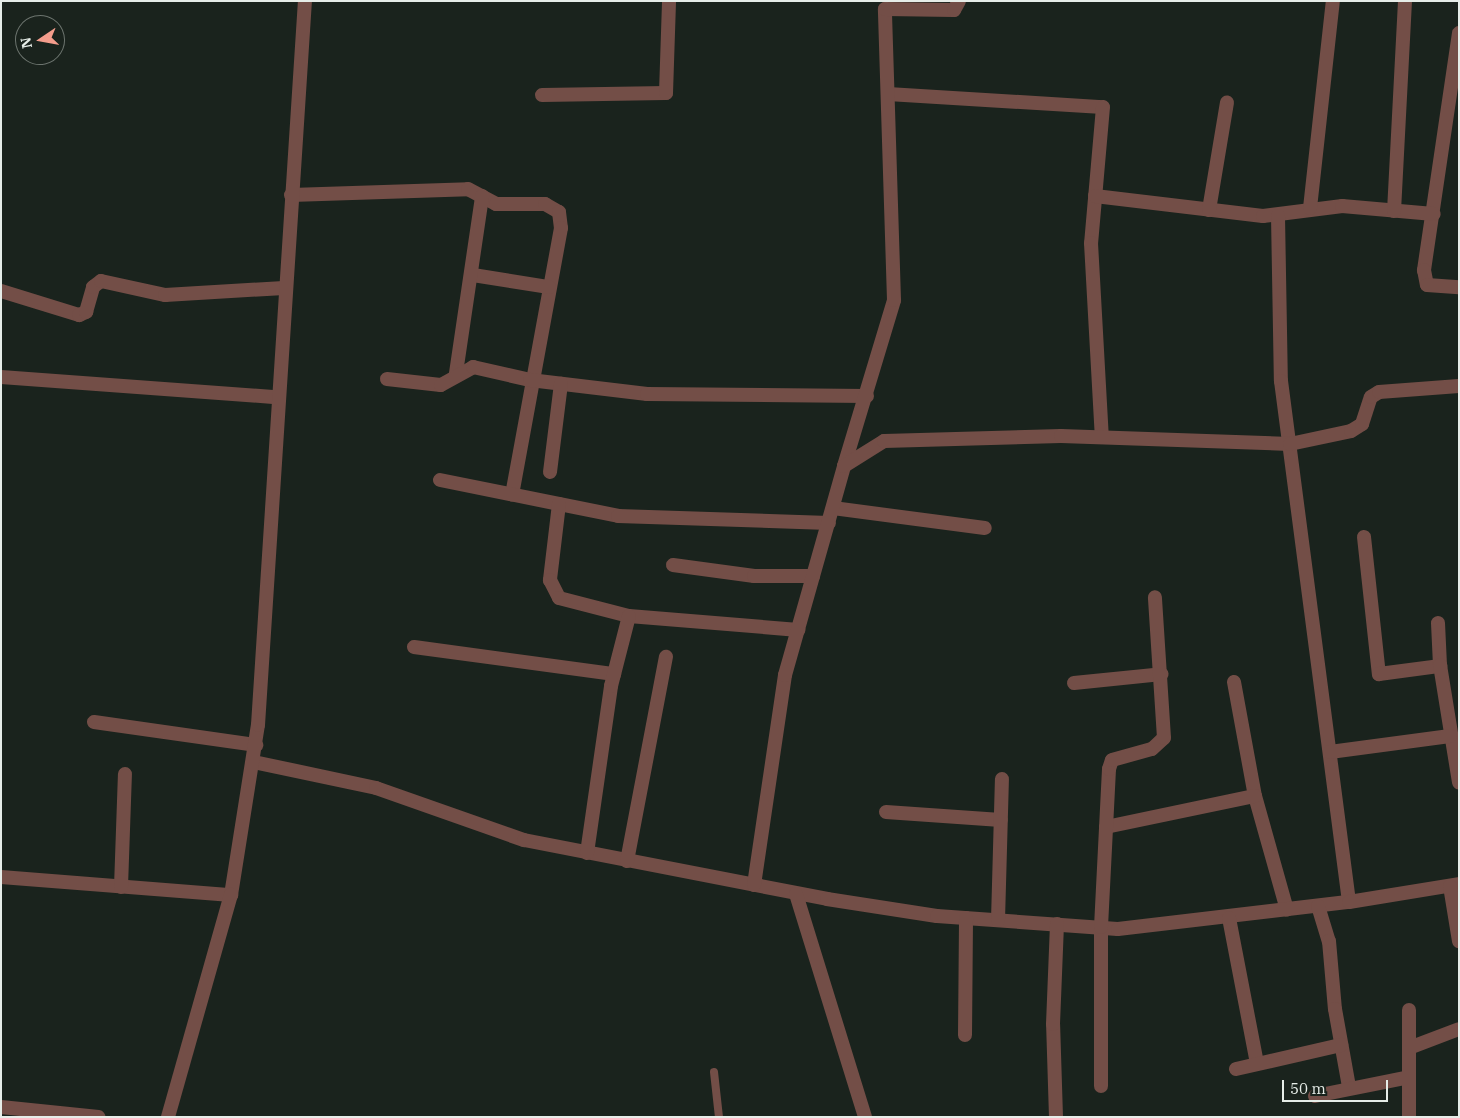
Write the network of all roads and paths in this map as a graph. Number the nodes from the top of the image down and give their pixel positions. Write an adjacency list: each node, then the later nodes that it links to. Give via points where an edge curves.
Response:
1 (305, 1): 10 (street)
2 (669, 1): 8 (street, via 666,93)
3 (959, 1): 7 (street, via 954,10 886,7)
4 (1333, 1): 13 (street)
5 (1405, 2): 15 (street)
6 (1459, 33): 16 (street)
7 (888, 94): 12 (street, via 1099,105 1105,115); 29 (street, via 894,300)
8 (542, 96)
9 (1227, 103): 14 (street)
10 (291, 196): 11 (street, via 463,189); 21 (street)
11 (482, 196): 18 (street); 19 (street, via 499,204 550,205 559,212 561,228)
12 (1095, 196): 14 (street); 31 (street, via 1091,256)
13 (1310, 208): 15 (street); 17 (street)
14 (1209, 210): 17 (street)
15 (1394, 211): 16 (street)
16 (1434, 214): 20 (street, via 1425,280 1435,288)
17 (1278, 216): 32 (street, via 1281,381)
18 (473, 275): 19 (street); 23 (street)
19 (549, 287): 26 (street)
20 (1459, 287)
21 (284, 288): 22 (street, via 165,295 101,282 93,287 86,312 79,315); 30 (street)
22 (1, 291)
23 (456, 373): 25 (street, via 440,385); 26 (street, via 473,367)
24 (1, 377): 30 (street)
25 (387, 379)
26 (530, 380): 27 (street); 36 (street)
27 (561, 384): 29 (street, via 671,395); 34 (street)
28 (1459, 386): 32 (street, via 1379,392 1372,397 1362,424 1351,431)
29 (868, 396): 33 (street)
30 (276, 397): 57 (street)
31 (1102, 437): 32 (street); 33 (street, via 884,441)
32 (1290, 444): 58 (street)
33 (844, 466): 38 (street)
34 (550, 472)
35 (440, 480): 36 (street)
36 (512, 495): 37 (street)
37 (559, 504): 39 (street, via 618,516); 45 (street, via 550,580 554,592 559,598)
38 (833, 508): 39 (street); 40 (street)
39 (829, 523): 43 (street)
40 (985, 528)
41 (1364, 537): 50 (street, via 1379,674)
42 (673, 565): 43 (street, via 754,576)
43 (813, 576): 47 (street)
44 (1155, 597): 52 (street)
45 (629, 616): 47 (street); 51 (street)
46 (1438, 623): 50 (street)
47 (798, 630): 70 (street, via 784,675)
48 (414, 647): 51 (street)
49 (666, 657): 68 (street)
50 (1440, 666): 56 (street)
51 (614, 674): 67 (street)
52 (1162, 674): 54 (street); 66 (street, via 1164,738 1152,749 1112,760)
53 (1234, 682): 63 (street)
54 (1074, 683)
55 (94, 722): 57 (street)
56 (1450, 736): 58 (street); 62 (street)
57 (256, 745): 59 (street)
58 (1330, 752): 75 (street)
59 (254, 762): 67 (street, via 376,788 524,840); 74 (street)
60 (125, 774): 72 (street)
61 (1002, 779): 65 (street)
62 (1459, 782)
63 (1255, 796): 66 (street); 77 (street)
64 (886, 812): 65 (street)
65 (1001, 820): 80 (street)
66 (1106, 827): 82 (street)
67 (587, 853): 68 (street)
68 (628, 861): 70 (street)
69 (1, 877): 72 (street)
70 (754, 885): 73 (street)
71 (1454, 885): 75 (street); 83 (street)
72 (121, 887): 74 (street)
73 (796, 894): 78 (street); 100 (street)
74 (231, 895): 98 (street)
75 (1349, 902): 76 (street)
76 (1318, 906): 77 (street); 87 (street, via 1333,966)
77 (1287, 910): 79 (street)
78 (966, 918): 80 (street); 86 (street)
79 (1228, 918): 82 (street); 89 (street)
80 (998, 920): 81 (street)
81 (1058, 924): 82 (street); 101 (street, via 1053,1024)
82 (1101, 927): 93 (street)
83 (1459, 941)
84 (1409, 1010): 88 (street)
85 (1459, 1029): 88 (street)
86 (965, 1035)
87 (1341, 1045): 89 (street); 94 (street)
88 (1409, 1048): 92 (street)
89 (1257, 1064): 90 (street)
90 (1236, 1068)
91 (714, 1072): 99 (lane)
92 (1409, 1077): 94 (street); 102 (street)
93 (1101, 1086)
94 (1349, 1087): 95 (street)
95 (1315, 1096)
96 (1, 1107): 97 (street)
97 (98, 1117)
98 (168, 1117)
99 (719, 1117)
100 (865, 1117)
101 (1056, 1117)
102 (1409, 1117)

